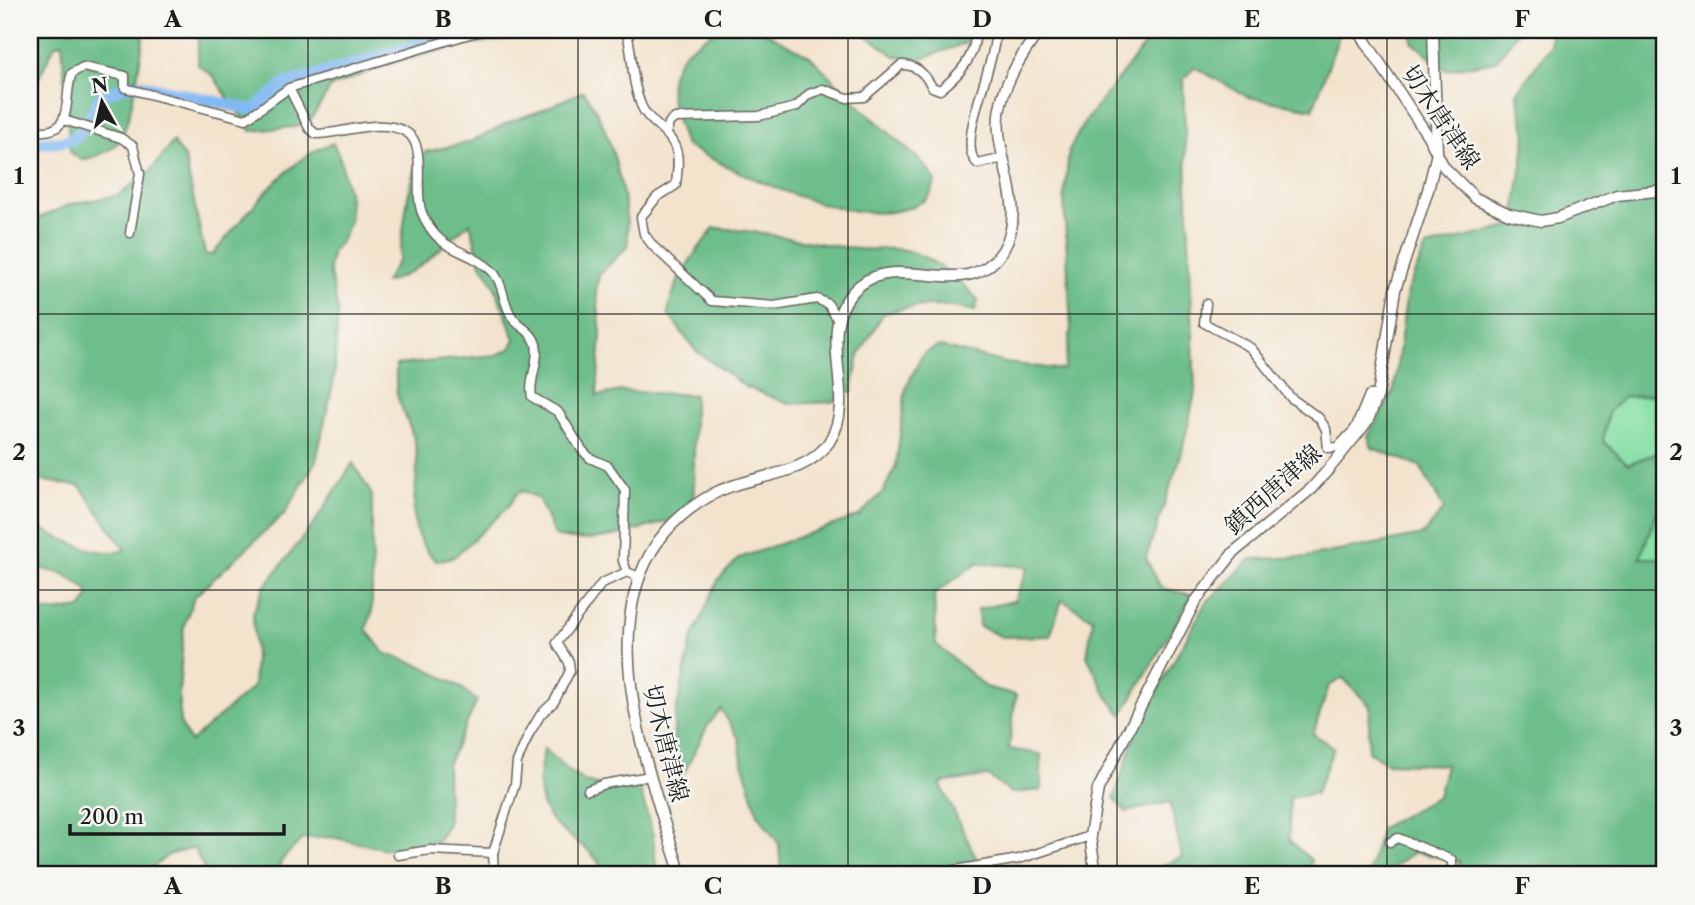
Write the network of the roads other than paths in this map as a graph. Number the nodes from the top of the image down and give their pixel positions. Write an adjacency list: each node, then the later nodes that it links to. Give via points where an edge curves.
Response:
1 (483, 30): 8 (street)
2 (626, 30): 11 (street, via 642,108 652,124)
3 (975, 30): 11 (street, via 973,50 960,74 940,90 925,74 901,65 864,97 815,90 796,107 759,116 674,118)
4 (995, 30): 13 (street, via 997,42 969,149 978,164)
5 (1040, 30): 13 (main road, via 1001,103)
6 (1358, 30): 12 (main road, 切木唐津線)
7 (1433, 30): 12 (main road, 鎮西唐津線)
8 (289, 88): 9 (street, via 251,117 241,119 125,88 123,81 89,67 77,69 69,79); 19 (street, via 316,134 377,127 403,130 413,138 419,203 428,224 448,246 489,268 497,278 509,313 536,344 533,397 558,412 582,450 608,466 625,490 622,549)
9 (64, 120): 10 (street, via 55,128); 15 (street, via 133,146 140,174)
10 (30, 130)
11 (666, 134): 17 (street, via 675,147 676,185 657,197 641,217 644,234 653,246 712,301 774,306 817,299 828,304)
12 (1437, 153): 14 (main road, 切木唐津線, via 1444,167 1475,198 1529,221 1558,218 1617,195); 18 (main road, 鎮西唐津線, via 1395,290)
13 (1004, 158): 17 (main road, via 1013,221 1003,250 991,263 963,277 880,274 846,300)
14 (1665, 190)
15 (130, 233)
16 (1206, 304): 18 (street, via 1204,323 1251,348 1291,398 1319,418 1326,429 1328,448 1338,447 1355,429 1369,395)
17 (837, 319): 20 (main road, 切木唐津線, via 839,409 837,428 828,443 800,466 717,492 697,504 656,544)
18 (1378, 395): 23 (main road, 鎮西唐津線, via 1367,422 1311,489 1234,552 1208,581 1108,766 1098,789)
19 (627, 572): 20 (street); 25 (street, via 602,583 558,643 570,671 554,702 541,713 517,762)
20 (639, 577): 21 (main road, 切木唐津線, via 628,673)
21 (650, 776): 22 (street); 28 (main road, 切木唐津線)
22 (588, 790)
23 (1090, 836): 29 (street, via 1019,859); 30 (main road, 鎮西唐津線)
24 (1391, 842): 31 (street, via 1398,838 1452,860)
25 (494, 853): 26 (street, via 430,850); 27 (street)
26 (398, 855)
27 (494, 875)
28 (681, 875)
29 (945, 875)
30 (1096, 875)
31 (1452, 875)

